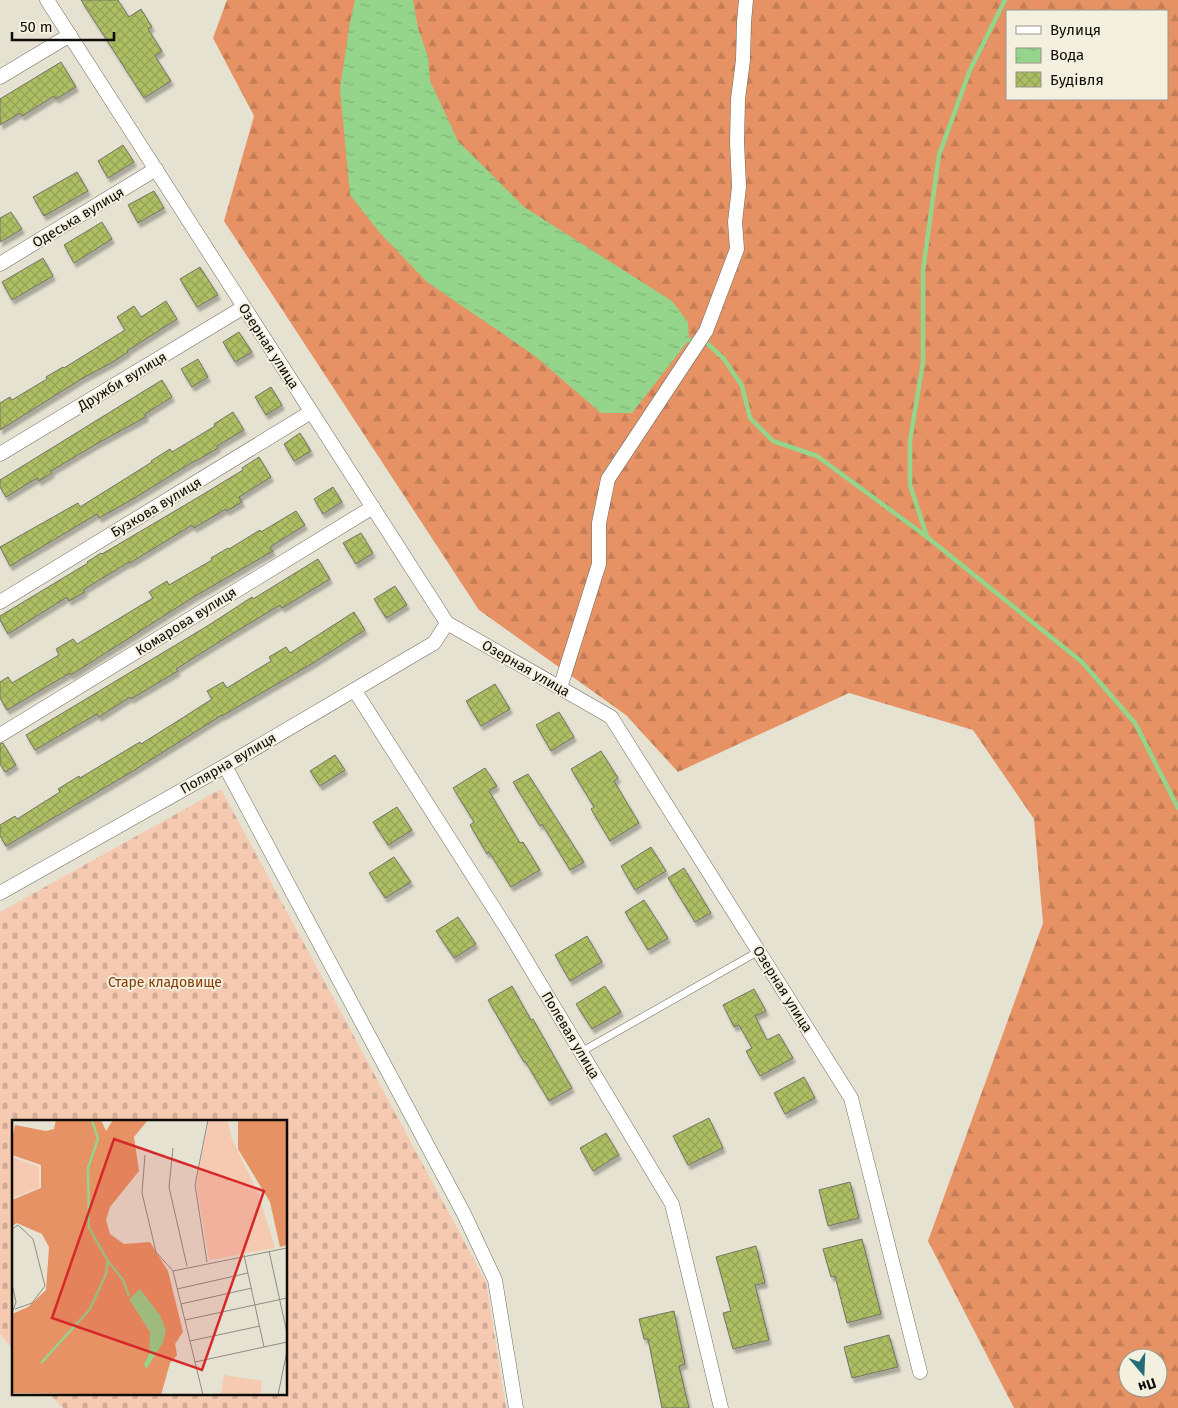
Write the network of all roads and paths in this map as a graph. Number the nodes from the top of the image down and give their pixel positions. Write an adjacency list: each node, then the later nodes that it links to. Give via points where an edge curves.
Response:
1 (47, 0): 3 (street, Озерная улица)
2 (746, 0): 13 (street, via 744,60 738,98 737,249 706,331 608,479 599,523 599,564)
3 (70, 35): 4 (street); 5 (street, Озерная улица)
4 (0, 77)
5 (156, 169): 6 (street, Одеська вулиця); 7 (street, Озерная улица)
6 (0, 264)
7 (244, 307): 8 (street, Озерная улица); 9 (street, Дружби вулиця)
8 (312, 412): 10 (street, Озерная улица); 11 (street, Бузкова вулиця)
9 (0, 454)
10 (372, 507): 12 (street, Озерная улица); 15 (street, Комарова вулиця)
11 (0, 602)
12 (447, 622): 13 (street, Озерная улица); 14 (street, Полярна вулиця, via 434,643)
13 (560, 688): 18 (street, Озерная улица, via 611,717)
14 (355, 690): 16 (street, Полярна вулиця); 19 (street, Полевая улица)
15 (0, 736)
16 (225, 766): 17 (street, Полярна вулиця); 21 (street, via 464,1214 494,1280)
17 (0, 893)
18 (759, 951): 19 (lane); 20 (street, Озерная улица, via 851,1098)
19 (581, 1052): 22 (street, Полевая улица, via 672,1204)
20 (920, 1372)
21 (516, 1408)
22 (722, 1408)

